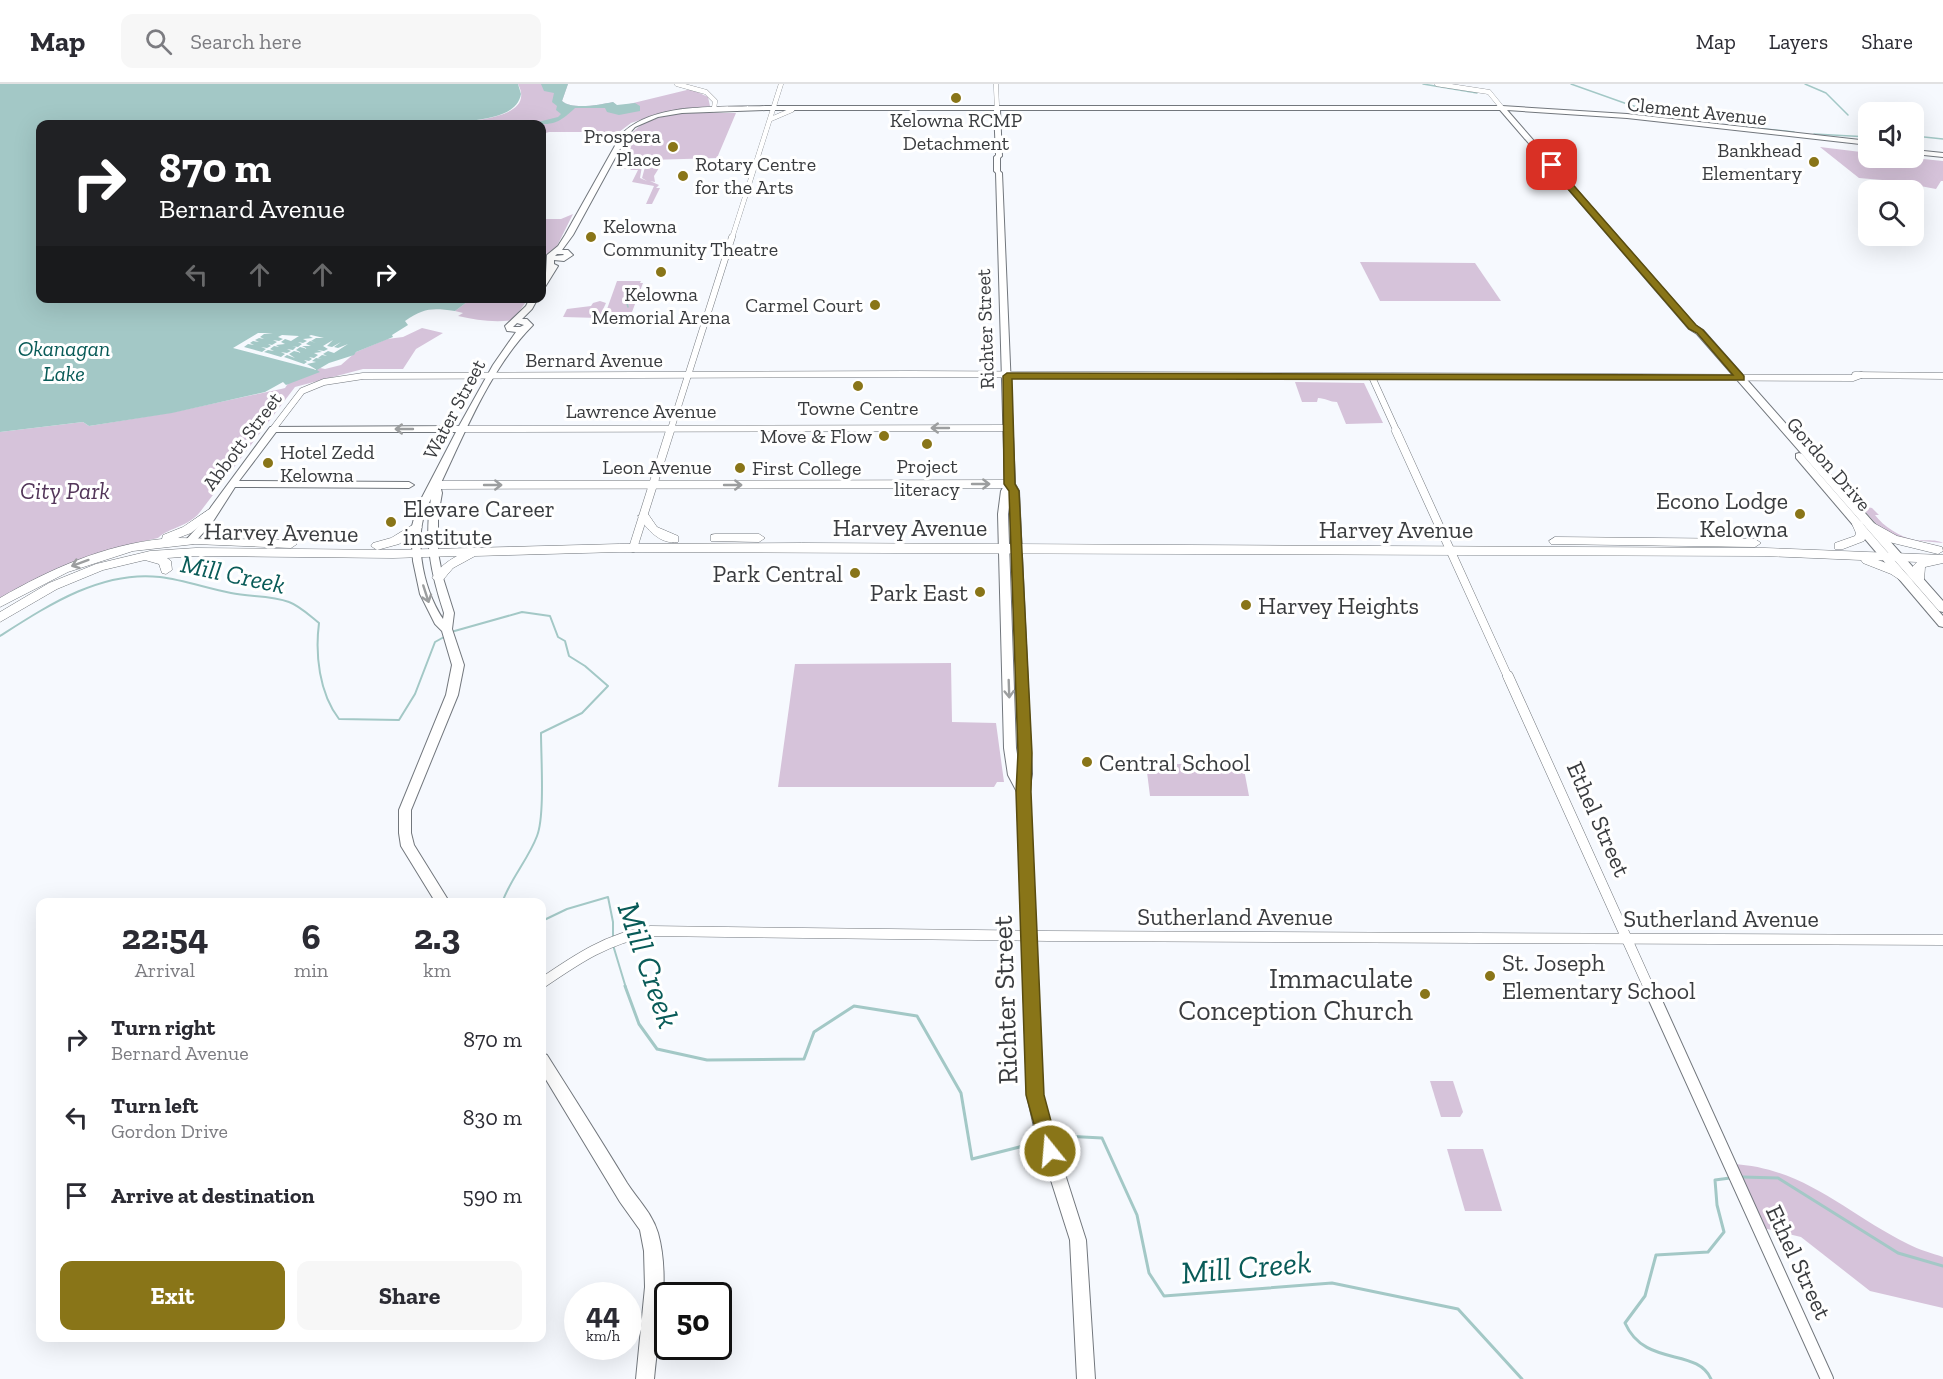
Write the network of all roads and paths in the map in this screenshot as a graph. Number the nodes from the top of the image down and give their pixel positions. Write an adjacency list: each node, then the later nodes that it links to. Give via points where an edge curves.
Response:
1 (677, 84): 6 (street, via 709,94 714,99)
2 (781, 84): 7 (street)
3 (996, 84): 8 (street, Richter Street)
4 (1437, 84): 10 (street, Gordon Drive, via 1489,92)
5 (1431, 108): 8 (main road, Clement Avenue); 10 (main road, Clement Avenue); 11 (main road, Clement Avenue)
6 (714, 109): 7 (main road, Clement Avenue); 22 (main road, via 665,114 627,130)
7 (774, 109): 8 (main road, Clement Avenue); 9 (main road, Clement Avenue); 14 (street)
8 (997, 109): 9 (main road, Clement Avenue); 11 (main road, Clement Avenue); 32 (main road, Richter Street)
9 (792, 110): 14 (street)
10 (1503, 110): 12 (main road, Clement Avenue); 13 (main road, Clement Avenue); 15 (main road, Gordon Drive); 17 (main road, Clement Avenue, via 1628,116)
11 (1376, 111): 12 (main road, Clement Avenue)
12 (1480, 111): 15 (main road)
13 (1522, 112): 15 (main road, via 1516,115); 16 (main road, Clement Avenue)
14 (771, 118): 31 (street)
15 (1515, 123): 28 (main road, Gordon Drive, via 1692,327 1691,331)
16 (1674, 124): 17 (main road); 19 (main road, Clement Avenue)
17 (1807, 136): 18 (main road, Clement Avenue)
18 (1858, 143)
19 (1858, 144)
20 (1924, 151): 21 (main road)
21 (1943, 153)
22 (546, 278)
23 (531, 303): 24 (main road, Water Street)
24 (529, 307): 25 (main road, Water Street); 26 (main road, Water Street)
25 (513, 326): 26 (main road); 27 (main road, Water Street)
26 (524, 326): 27 (main road, Water Street)
27 (506, 351): 30 (main road, Water Street)
28 (1734, 375): 29 (street, Bernard Avenue); 33 (street, Bernard Avenue); 45 (main road, Gordon Drive)
29 (1943, 375)
30 (492, 376): 31 (street, Bernard Avenue); 34 (street, Bernard Avenue, via 356,376); 37 (main road, Water Street)
31 (689, 376): 32 (street, Bernard Avenue); 38 (street)
32 (1007, 376): 33 (street, Bernard Avenue); 35 (main road, Richter Street)
33 (1372, 377): 52 (street, Ethel Street)
34 (302, 391): 36 (street, Abbott Street)
35 (1010, 428): 38 (street, Lawrence Avenue, one-way to 38); 40 (main road, Richter Street)
36 (273, 429): 37 (main road, Lawrence Avenue, one-way to 36); 39 (main road, Abbott Street)
37 (463, 429): 38 (street, Lawrence Avenue); 41 (main road, Water Street)
38 (672, 429): 42 (street)
39 (232, 484): 41 (main road, Leon Avenue); 43 (main road, Abbott Street)
40 (1010, 484): 42 (street, Leon Avenue, one-way to 40); 50 (main road, Richter Street, via 1002,514)
41 (435, 485): 42 (street, Leon Avenue, one-way to 42); 46 (main road, Water Street, via 426,495); 54 (main road, Water Street)
42 (654, 485): 44 (street)
43 (214, 509): 48 (main road, Abbott Street); 56 (highway, via 187,530)
44 (644, 516): 47 (highway, via 653,530); 49 (street)
45 (1864, 525): 55 (highway, via 1860,538); 59 (main road, Gordon Drive); 61 (highway)
46 (416, 527): 51 (highway, via 395,541); 53 (main road, Water Street)
47 (674, 539): 49 (highway, Harvey Avenue); 50 (highway, Harvey Avenue)
48 (190, 541): 51 (highway, Harvey Avenue); 56 (highway, Harvey Avenue); 60 (highway)
49 (635, 544): 50 (highway, Harvey Avenue); 54 (highway, Harvey Avenue); 58 (highway, Harvey Avenue)
50 (1010, 544): 52 (highway, Harvey Avenue); 70 (main road, Richter Street, via 1010,748 1014,775 1023,792)
51 (377, 546): 53 (highway, Harvey Avenue)
52 (1448, 546): 55 (highway, Harvey Avenue); 71 (street, Ethel Street)
53 (417, 550): 54 (highway, Harvey Avenue); 57 (highway, Harvey Avenue); 68 (main road, Water Street, one-way to 68, via 428,601 438,623)
54 (433, 550): 58 (highway, Harvey Avenue); 62 (main road, Water Street)
55 (1841, 550): 59 (highway, Harvey Avenue); 63 (highway)
56 (137, 552): 57 (highway, via 165,561 166,570 176,558); 60 (highway, Harvey Avenue); 64 (highway, Harvey Avenue, one-way to 64, via 71,566); 66 (highway, Harvey Avenue, via 65,580)
57 (196, 552): 60 (highway, Harvey Avenue)
58 (475, 552): 62 (highway, via 449,565)
59 (1888, 552): 61 (highway, Harvey Avenue); 63 (main road, Gordon Drive)
60 (165, 553)
61 (1942, 555): 63 (highway, via 1919,566)
62 (438, 578): 68 (main road, Water Street, via 449,613)
63 (1912, 580): 65 (main road, Gordon Drive); 67 (main road, Gordon Drive)
64 (0, 603)
65 (1943, 608)
66 (0, 618)
67 (1943, 623)
68 (449, 634): 69 (main road, Water Street, via 458,665 452,695 405,810 408,846)
69 (440, 898)
70 (1029, 936): 71 (street, Sutherland Avenue); 73 (street, Sutherland Avenue, via 651,931 627,934 597,945); 76 (main road, Richter Street, via 1035,1095 1078,1239)
71 (1628, 939): 72 (street, Sutherland Avenue); 77 (street, Ethel Street)
72 (1943, 940)
73 (546, 980)
74 (546, 1066): 75 (main road, via 626,1196 642,1215 650,1235 653,1262)
75 (645, 1379)
76 (1086, 1379)
77 (1827, 1379)

